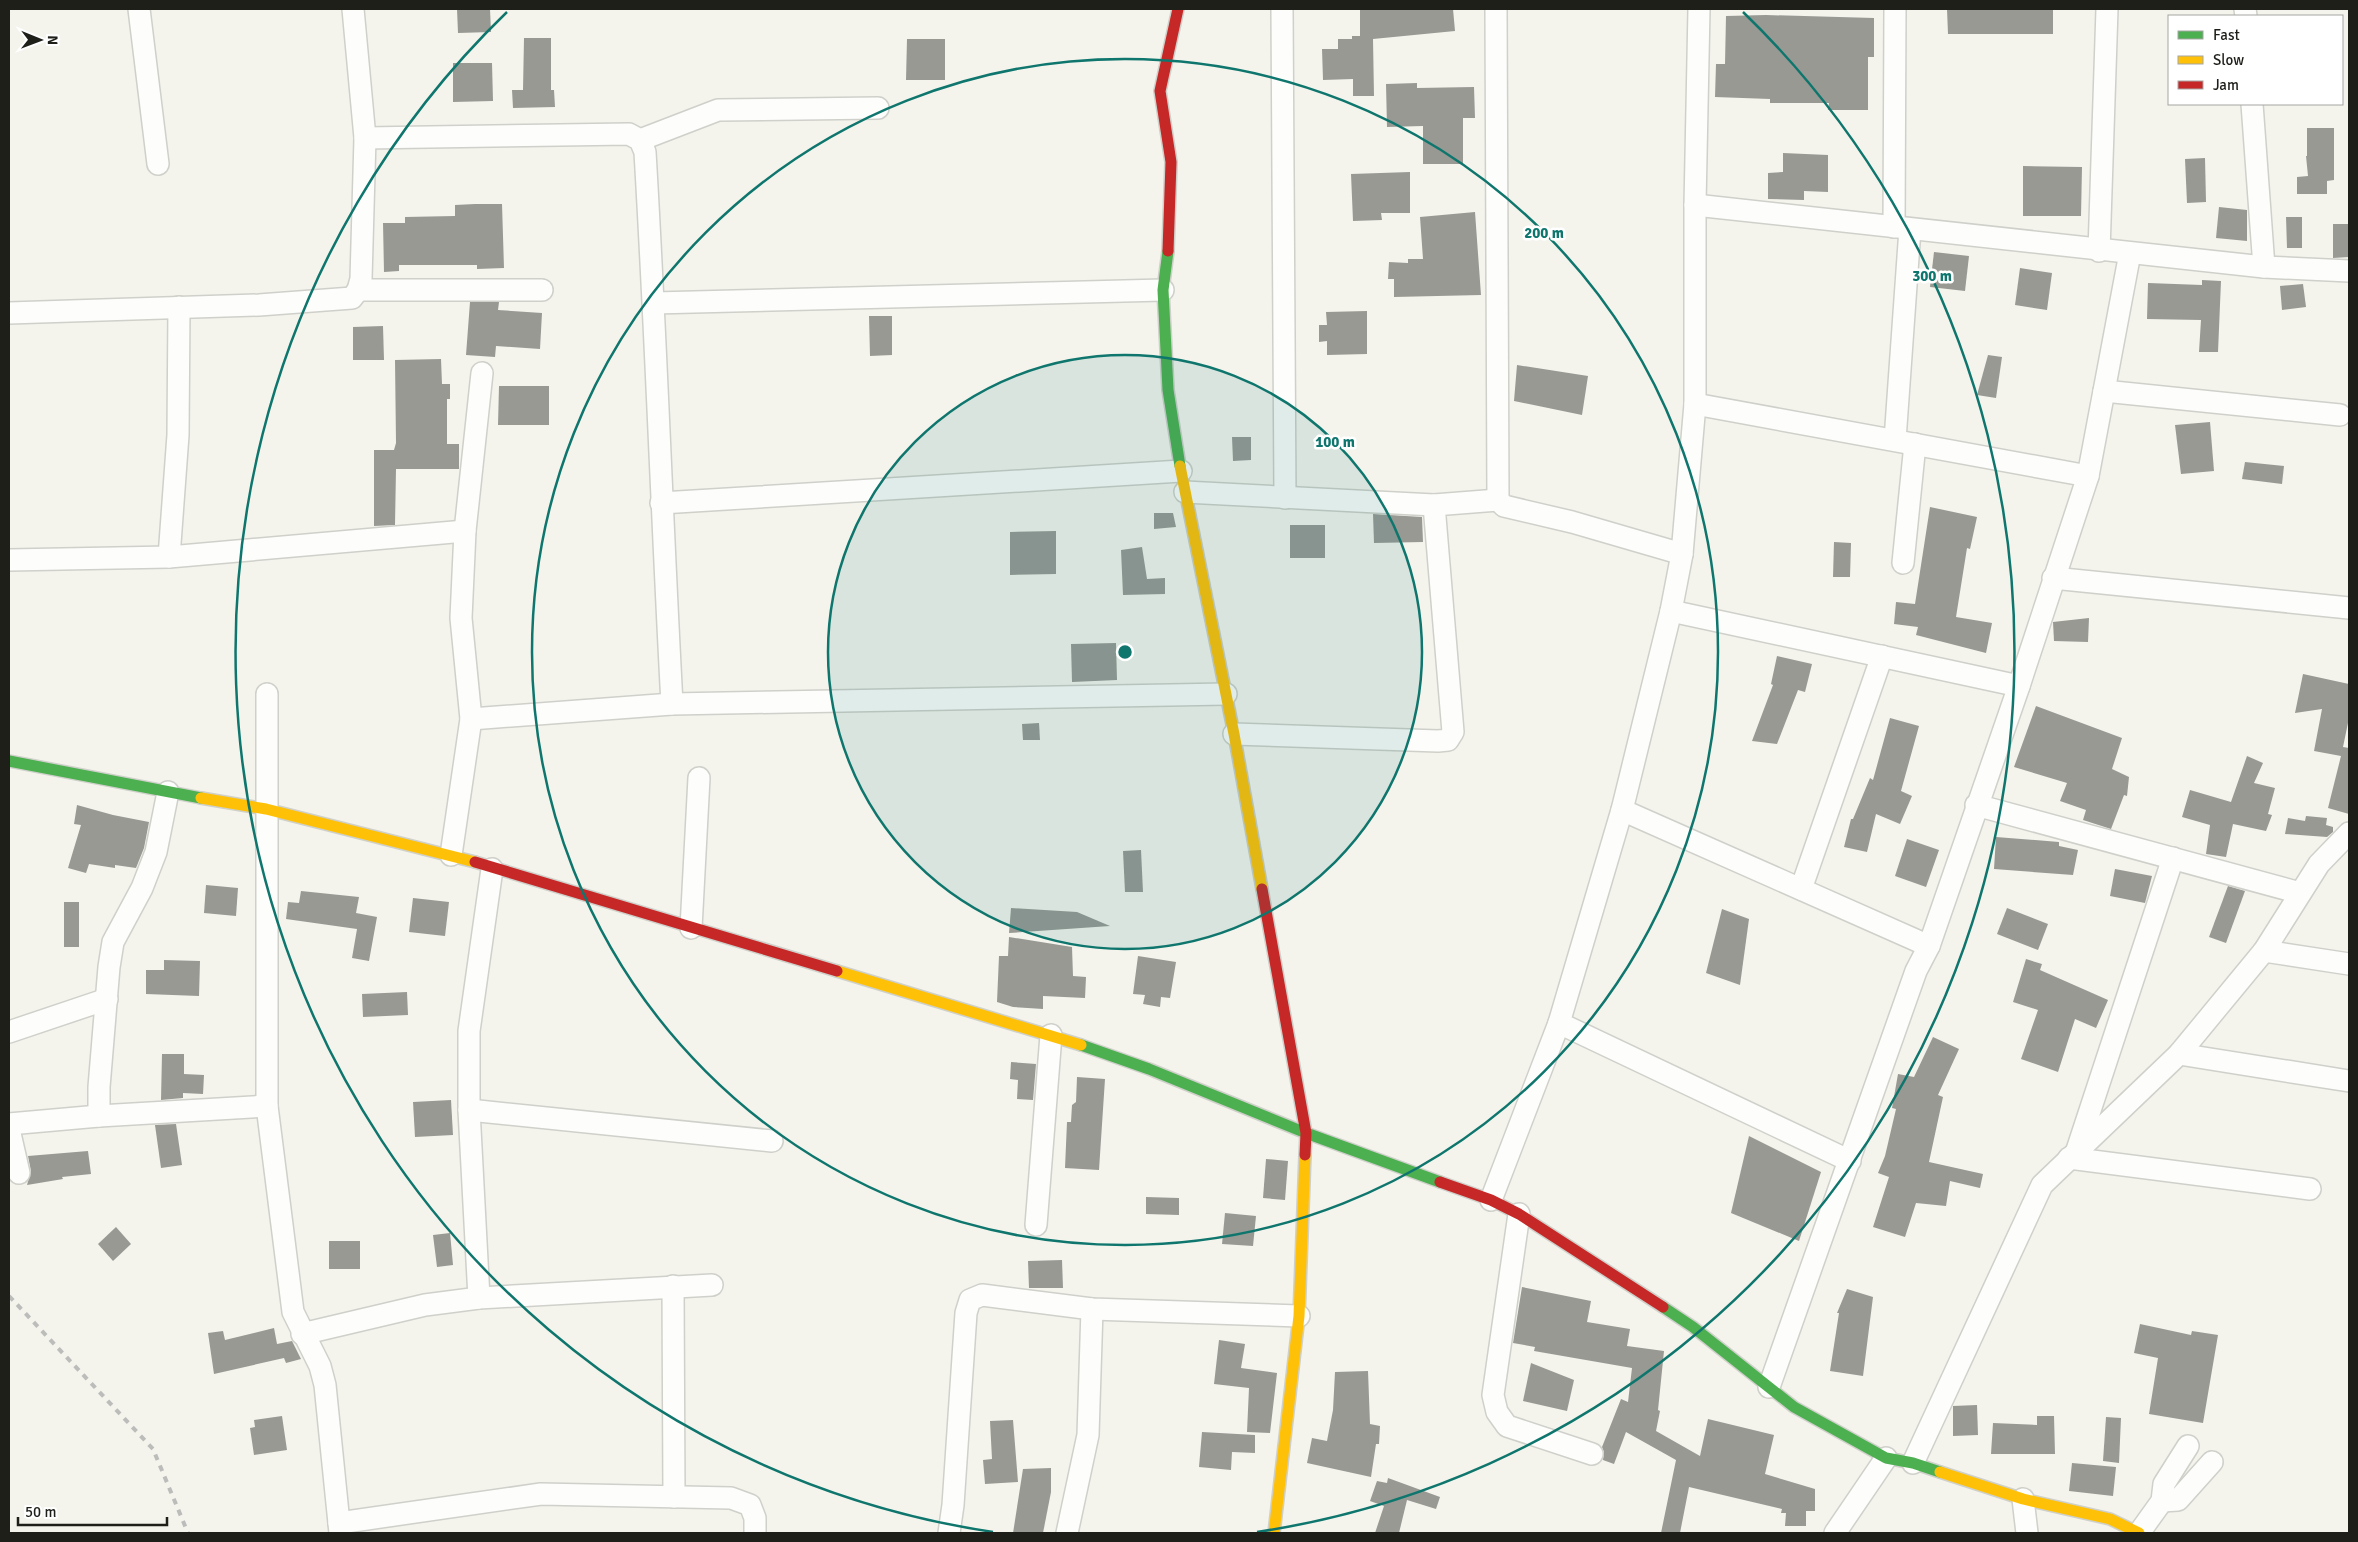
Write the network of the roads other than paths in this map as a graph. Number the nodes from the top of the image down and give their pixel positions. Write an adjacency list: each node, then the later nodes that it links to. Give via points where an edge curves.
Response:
1 (139, 9): 13 (street)
2 (352, 9): 11 (street)
3 (1178, 9): 22 (street, via 1160,91 1171,162 1167,269)
4 (1282, 9): 34 (street)
5 (1496, 9): 35 (street)
6 (1699, 9): 14 (street)
7 (1896, 9): 15 (street)
8 (2106, 9): 16 (street)
9 (2252, 105): 18 (street)
10 (878, 108): 12 (street, via 718,110)
11 (365, 138): 12 (street, via 629,134); 20 (street, via 362,279)
12 (640, 140): 23 (street, via 645,152)
13 (158, 164)
14 (1695, 206): 15 (street); 28 (street)
15 (1902, 228): 16 (street); 30 (street)
16 (2099, 251): 17 (street)
17 (2130, 253): 18 (street); 27 (street)
18 (2264, 267): 19 (street)
19 (2349, 271)
20 (358, 290): 21 (street); 24 (street, via 352,298)
21 (542, 290)
22 (1163, 290): 23 (street); 31 (street, via 1168,390)
23 (654, 303): 36 (street)
24 (179, 307): 25 (street); 40 (street, via 178,435)
25 (9, 313)
26 (482, 373): 38 (street)
27 (2104, 391): 29 (street); 32 (street)
28 (1695, 404): 30 (street); 39 (street)
29 (2340, 415)
30 (1905, 442): 32 (street); 42 (street)
31 (1181, 471): 33 (street); 36 (street)
32 (2088, 476): 43 (street)
33 (1185, 492): 34 (street); 49 (street)
34 (1285, 498): 37 (street)
35 (1498, 500): 37 (street); 39 (street, via 1504,506)
36 (660, 503): 50 (street)
37 (1434, 506): 52 (street, via 1453,732 1448,740)
38 (465, 530): 40 (street); 51 (street, via 461,618)
39 (1682, 554): 45 (street)
40 (169, 557): 41 (street)
41 (9, 560)
42 (1903, 564)
43 (2053, 578): 44 (street); 47 (street)
44 (2349, 608)
45 (1671, 611): 46 (street); 58 (street)
46 (1882, 656): 47 (street); 63 (street)
47 (2019, 686): 56 (street)
48 (267, 694): 57 (street)
49 (1226, 694): 50 (street); 52 (street)
50 (672, 704): 51 (street)
51 (471, 719): 60 (street)
52 (1234, 734): 80 (street)
53 (9, 761): 55 (street)
54 (699, 778): 65 (street)
55 (168, 792): 57 (street); 69 (street, via 156,852 142,888 113,942)
56 (1976, 805): 61 (street); 66 (street)
57 (266, 809): 60 (street); 75 (street)
58 (1622, 810): 63 (street); 70 (street)
59 (2349, 832): 64 (street, via 2319,864)
60 (450, 855): 62 (street)
61 (2173, 858): 64 (street); 82 (street)
62 (492, 869): 65 (street); 76 (street, via 469,1031)
63 (1801, 889): 66 (street)
64 (2300, 893): 67 (street)
65 (692, 928): 72 (street)
66 (1929, 946): 83 (street, via 1916,971)
67 (2264, 951): 68 (street); 73 (street)
68 (2349, 964)
69 (107, 999): 71 (street); 77 (street)
70 (1559, 1023): 83 (street); 86 (street)
71 (9, 1032)
72 (1051, 1035): 80 (street, via 1150,1069); 88 (street)
73 (2179, 1054): 74 (street); 82 (street)
74 (2349, 1081)
75 (267, 1106): 77 (street); 94 (street, via 293,1312)
76 (469, 1110): 81 (street); 91 (street)
77 (99, 1116): 78 (street)
78 (9, 1124)
79 (9, 1129): 84 (street)
80 (1306, 1133): 86 (street); 93 (street)
81 (772, 1141)
82 (2073, 1154): 85 (street); 100 (street, via 2042,1185)
83 (1850, 1161): 95 (street)
84 (19, 1173)
85 (2310, 1189)
86 (1492, 1200): 87 (street)
87 (1519, 1214): 95 (street, via 1693,1327); 97 (street, via 1493,1395 1497,1412 1507,1426)
88 (1036, 1226)
89 (712, 1285): 90 (street)
90 (673, 1286): 91 (street); 101 (street)
91 (479, 1298): 94 (street, via 425,1305)
92 (1092, 1308): 93 (street); 106 (street, via 982,1295 970,1300 966,1313); 107 (street, via 1088,1436)
93 (1299, 1316): 108 (street)
94 (302, 1334): 104 (street, via 320,1366 326,1385)
95 (1770, 1387): 98 (street, via 1821,1424)
96 (2188, 1446): 103 (street, via 2164,1484)
97 (1592, 1454)
98 (1886, 1458): 100 (street); 109 (street)
99 (2212, 1462): 103 (street, via 2178,1500)
100 (1913, 1463): 102 (street)
101 (674, 1497): 104 (street, via 541,1494); 105 (street, via 731,1498 750,1505 755,1518)
102 (2023, 1499): 110 (street); 111 (street, via 2110,1519)
103 (2162, 1501): 111 (street)
104 (339, 1528)
105 (755, 1533)
106 (949, 1533)
107 (1067, 1533)
108 (1274, 1533)
109 (1834, 1533)
110 (2027, 1533)
111 (2139, 1533)

